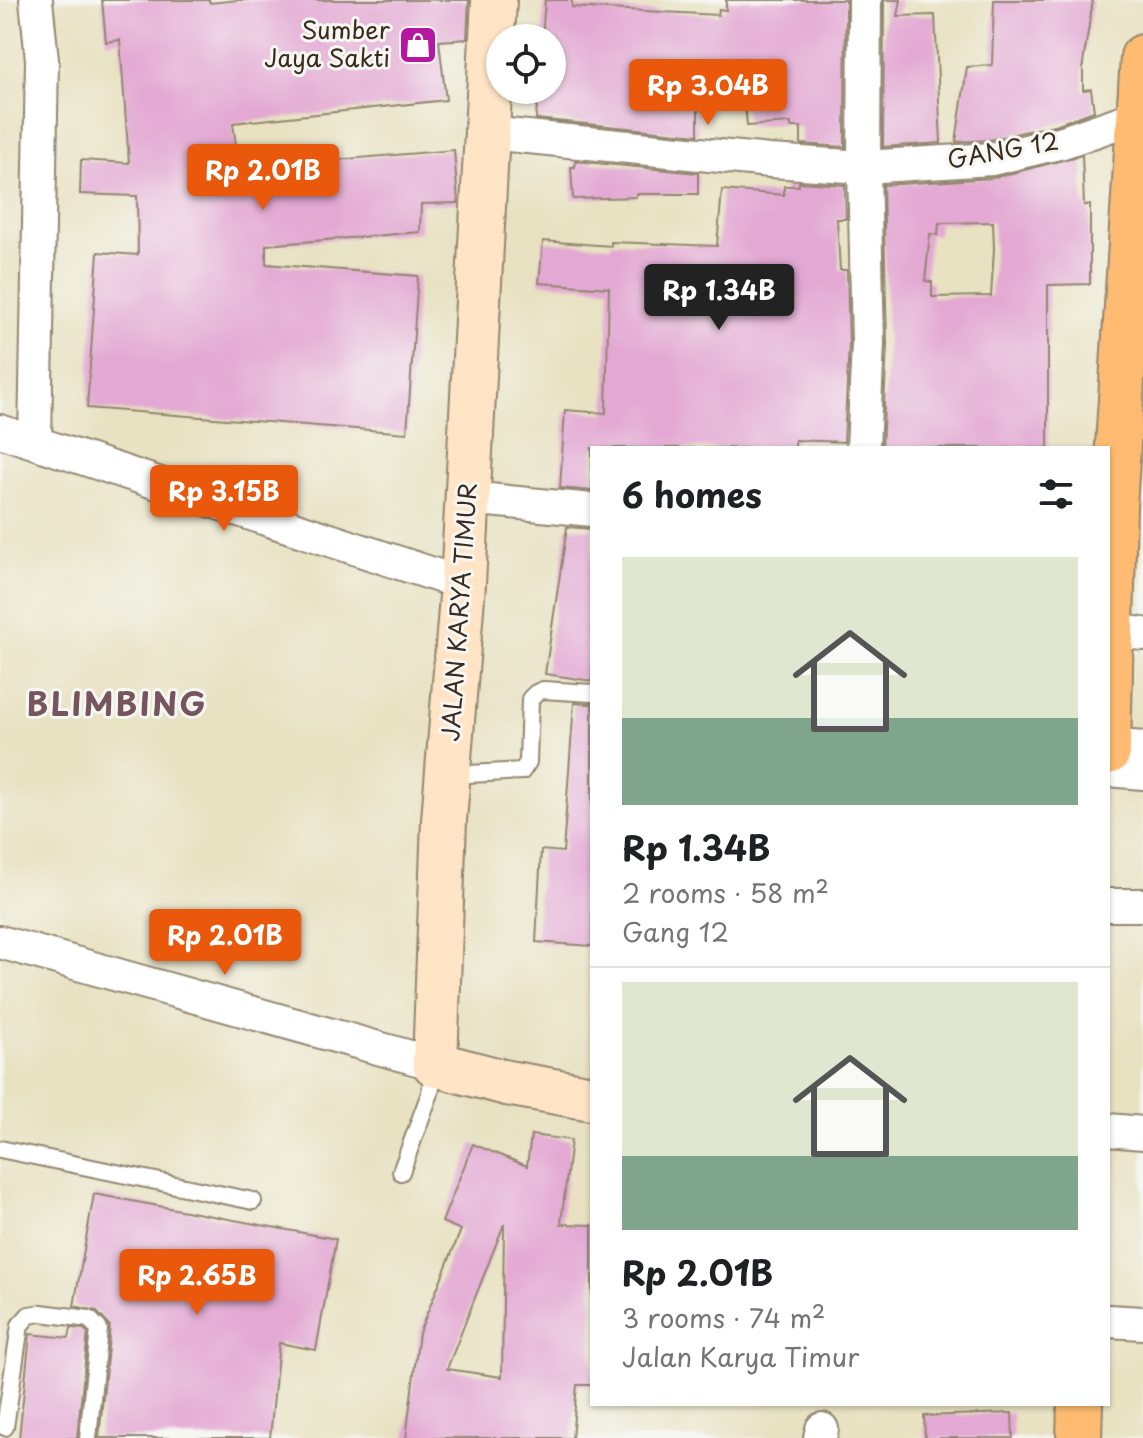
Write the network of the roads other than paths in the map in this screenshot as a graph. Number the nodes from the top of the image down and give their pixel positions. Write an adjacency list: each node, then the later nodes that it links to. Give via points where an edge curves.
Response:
1 (36, 0): 9 (street, via 42,60)
2 (494, 0): 5 (street, JALAN KARYA TIMUR)
3 (865, 0): 6 (street)
4 (1141, 87): 6 (street, GANG 12, via 1063,142 992,159); 7 (main road)
5 (487, 133): 6 (street, GANG 12); 11 (street, JALAN KARYA TIMUR)
6 (864, 167): 10 (street, via 868,344)
7 (1135, 288): 12 (main road)
8 (0, 431): 9 (street)
9 (35, 441): 14 (street)
10 (863, 446)
11 (468, 498): 13 (street); 14 (street, JALAN KARYA TIMUR)
12 (1122, 507): 15 (main road)
13 (590, 510)
14 (463, 584): 22 (street, JALAN KARYA TIMUR)
15 (1127, 632): 17 (main road)
16 (590, 693): 22 (lane, via 543,690 530,699 528,762 522,771)
17 (1110, 739)
18 (1110, 745): 19 (street)
19 (1143, 748)
20 (1110, 770): 21 (street)
21 (1143, 773)
22 (448, 776): 26 (street, JALAN KARYA TIMUR)
23 (1110, 905): 24 (street)
24 (1143, 905)
25 (0, 942): 26 (street)
26 (435, 1064): 27 (street); 31 (lane)
27 (590, 1098)
28 (1110, 1130): 29 (street)
29 (1143, 1133)
30 (0, 1149): 32 (lane)
31 (401, 1172)
32 (253, 1201)
33 (1110, 1321): 34 (street)
34 (1143, 1323)
35 (1080, 1406): 38 (main road)
36 (5, 1427): 37 (lane, via 20,1325 29,1315 41,1313 89,1319 99,1329)
37 (88, 1438)
38 (1079, 1438)

